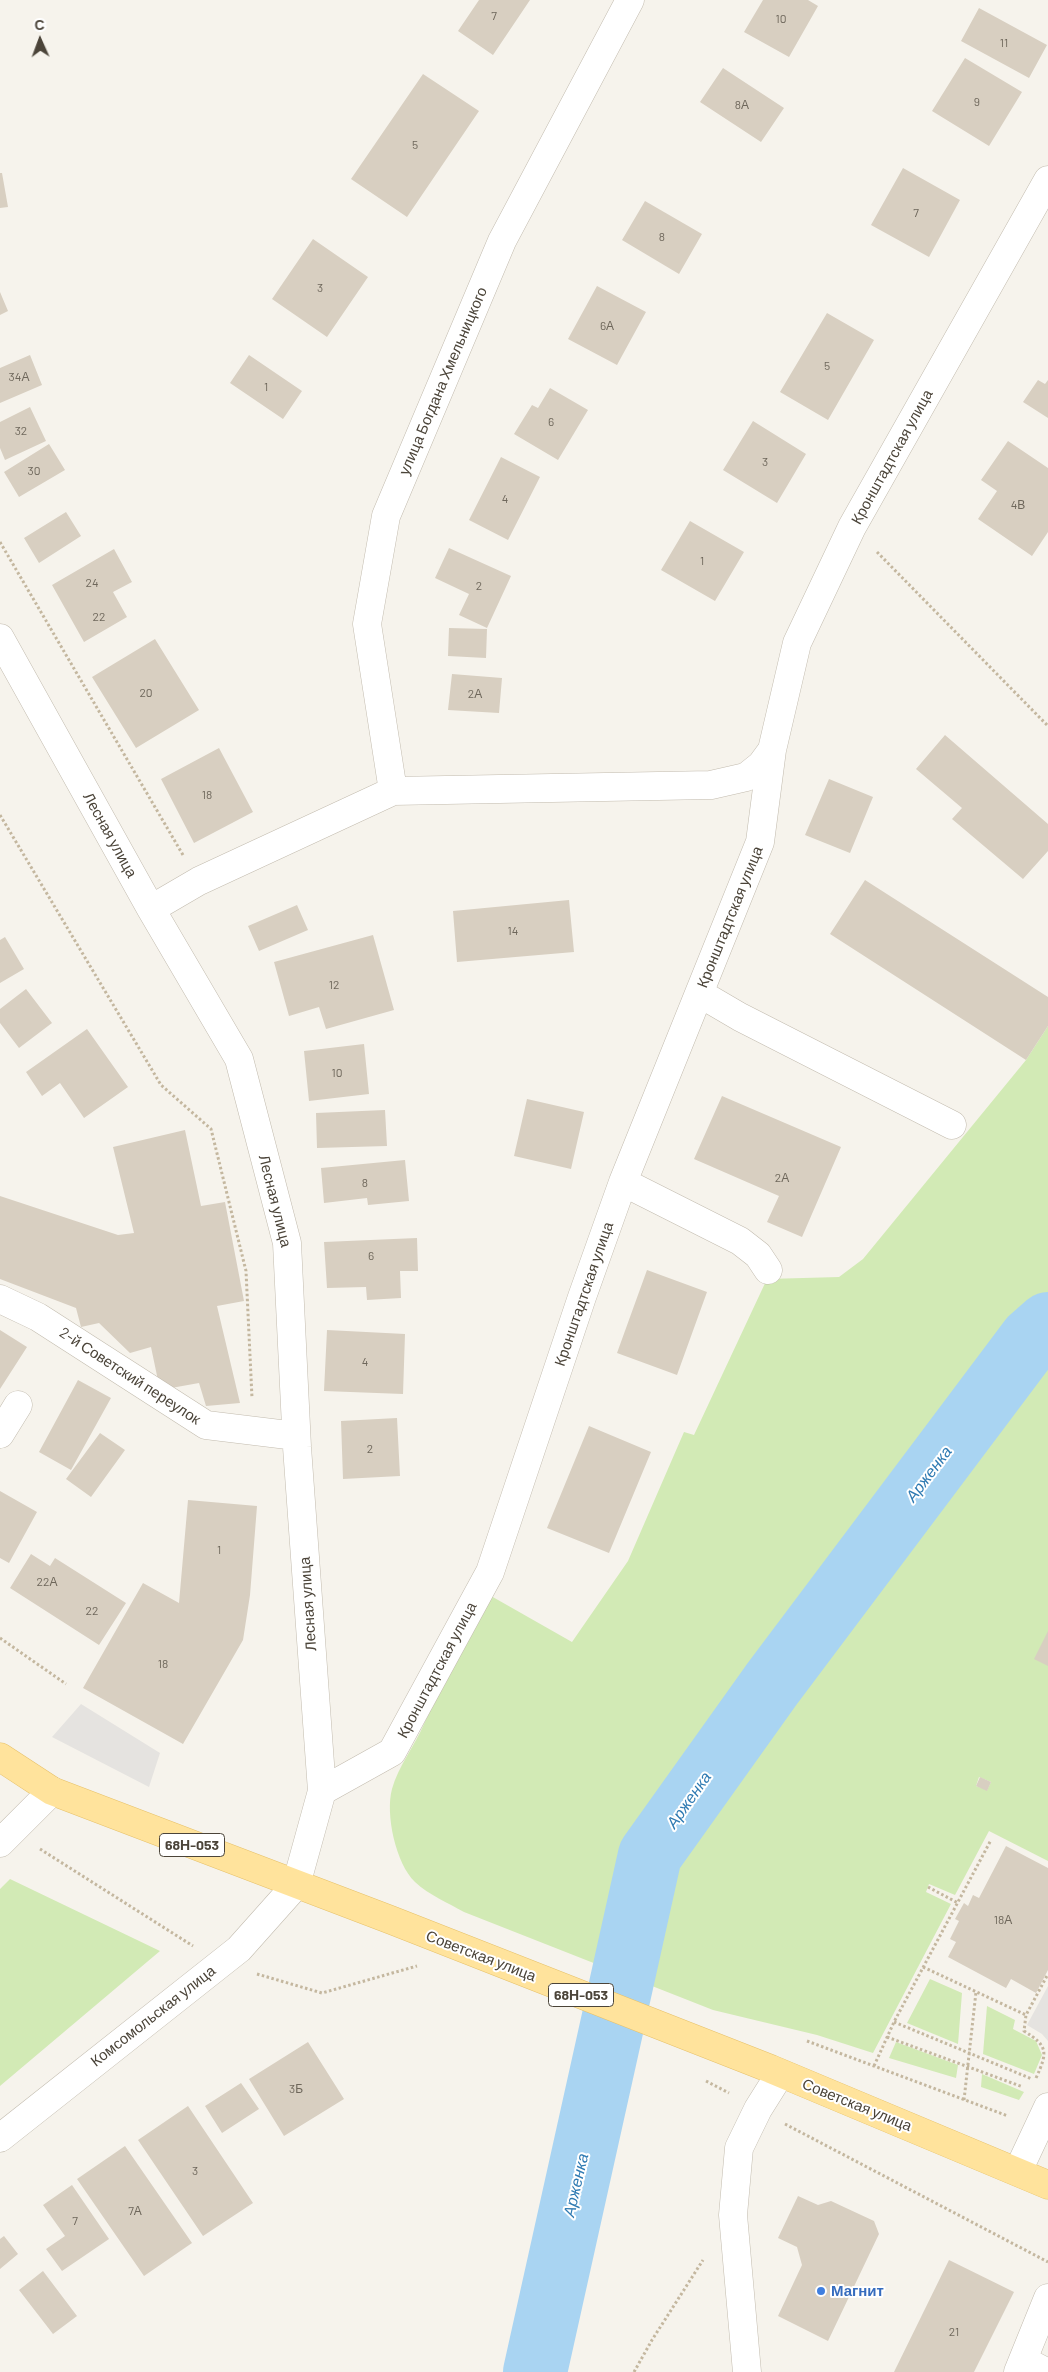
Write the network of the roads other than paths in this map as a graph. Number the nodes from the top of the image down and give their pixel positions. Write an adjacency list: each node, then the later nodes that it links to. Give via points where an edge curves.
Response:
1 (630, 0): 5 (street, улица Богдана Хмельницкого, via 502,241 386,516 367,624)
2 (1048, 180): 4 (street, Кронштадтская улица, via 852,527 797,643)
3 (0, 638): 6 (street, Лесная улица)
4 (767, 757): 5 (street, via 746,777 711,785); 7 (street, Кронштадтская улица, via 760,842)
5 (393, 791): 6 (street, via 199,881)
6 (151, 909): 14 (street, Лесная улица, via 238,1059 287,1243)
7 (699, 993): 8 (street); 9 (street, Кронштадтская улица)
8 (952, 1125)
9 (623, 1182): 10 (street, via 740,1241 758,1255); 17 (street, Кронштадтская улица, via 490,1572 392,1752)
10 (768, 1270)
11 (0, 1299): 14 (street, 2-й Советский переулок, via 38,1317 206,1425)
12 (18, 1405): 13 (street)
13 (0, 1434)
14 (296, 1436): 17 (street, Лесная улица)
15 (0, 1756): 16 (main road, Советская улица / 68Н-053)
16 (52, 1791): 18 (street); 19 (main road, Советская улица / 68Н-053)
17 (322, 1791): 19 (street, Лесная улица)
18 (6, 1837)
19 (296, 1885): 20 (main road, Советская улица / 68Н-053); 22 (street, Комсомольская улица, via 239,1949)
20 (776, 2072): 23 (main road, Советская улица / 68Н-053); 27 (street, via 739,2148 732,2215)
21 (1039, 2098): 23 (street)
22 (0, 2138)
23 (1018, 2171): 24 (main road, Советская улица / 68Н-053)
24 (1048, 2185)
25 (1048, 2298): 26 (street)
26 (1029, 2368)
27 (748, 2372)

